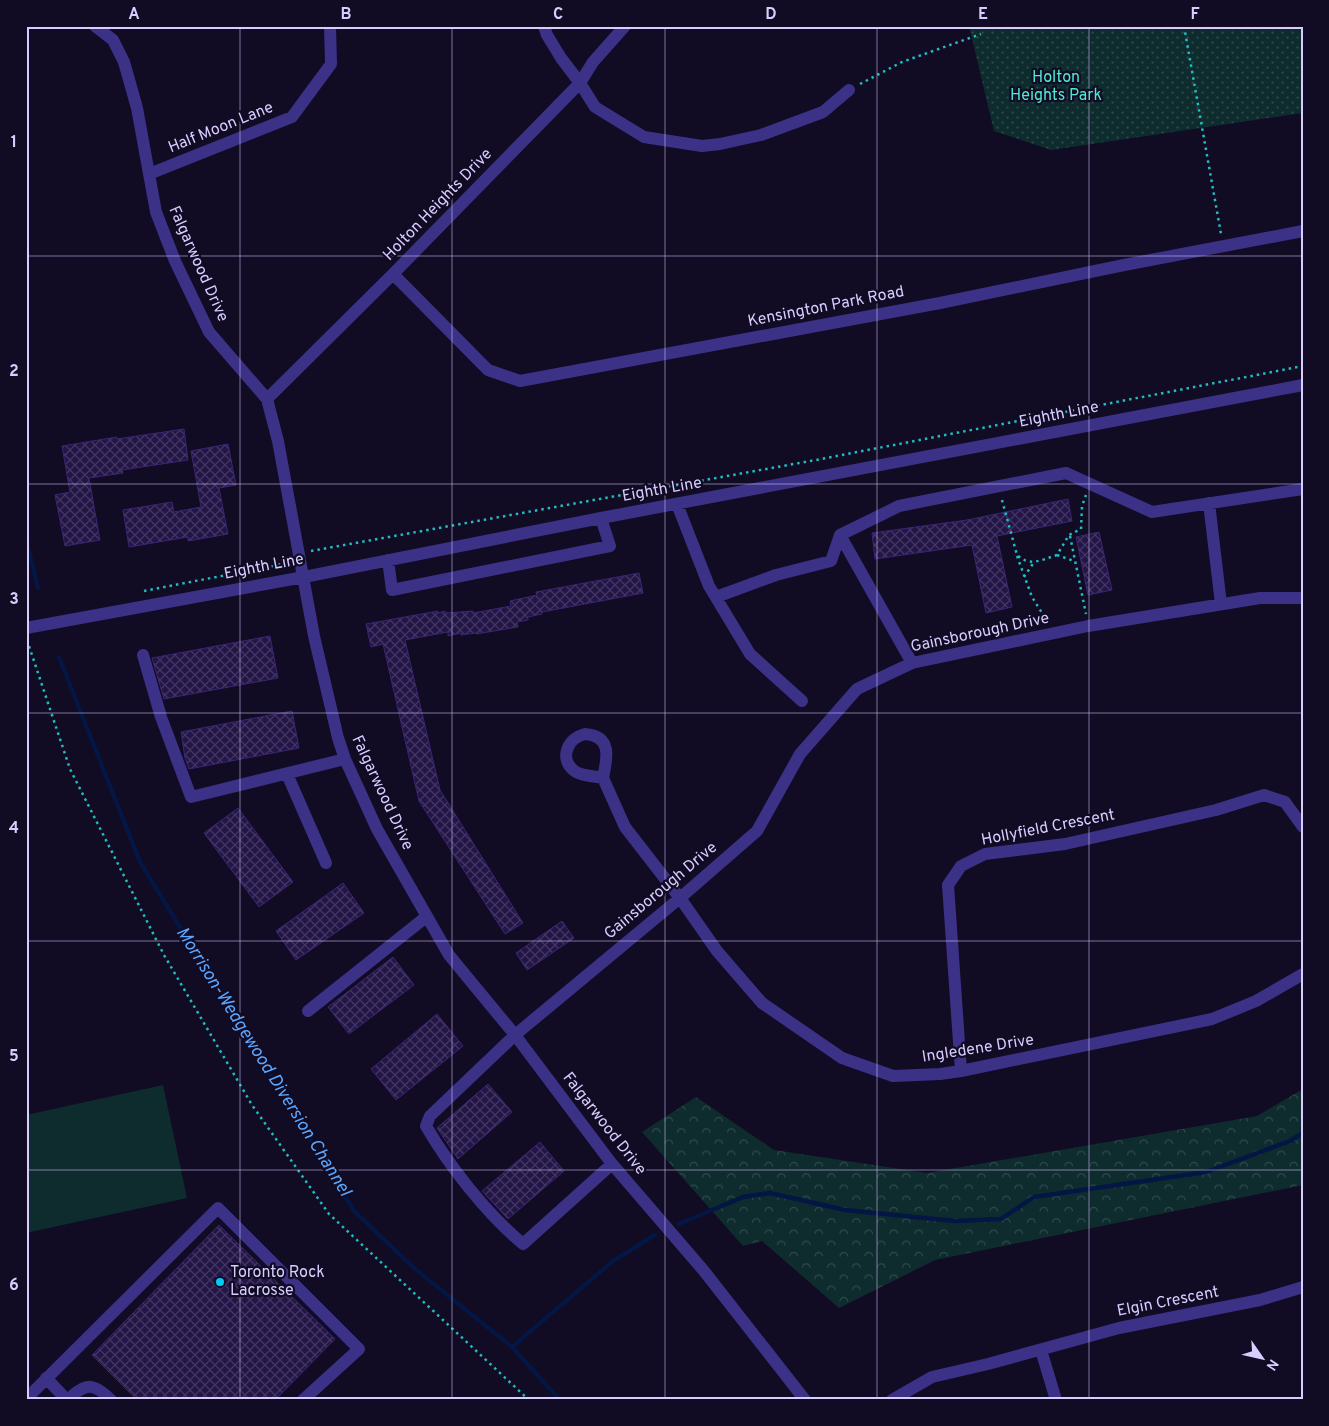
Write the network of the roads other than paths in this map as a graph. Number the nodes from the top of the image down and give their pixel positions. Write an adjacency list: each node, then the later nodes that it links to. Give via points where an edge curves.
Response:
1 (95, 26): 7 (street, Falgarwood Drive, via 113,40 124,62 137,108)
2 (330, 26): 7 (street, Half Moon Lane, via 331,64 292,117)
3 (544, 26): 5 (street, via 561,58)
4 (625, 26): 5 (street, Holton Heights Drive, via 593,62)
5 (580, 83): 6 (street, via 594,107 644,137 702,146 761,135 823,112); 9 (street, Holton Heights Drive)
6 (849, 90)
7 (149, 174): 11 (street, Falgarwood Drive, via 156,212 209,332)
8 (1303, 231): 9 (street, Kensington Park Road, via 520,381 488,370)
9 (393, 274): 11 (street, Holton Heights Drive)
10 (1303, 385): 14 (street, Eighth Line)
11 (267, 399): 18 (street, Falgarwood Drive)
12 (1303, 489): 13 (street)
13 (1209, 503): 16 (street, via 1152,512 1066,473 898,506); 21 (street)
14 (677, 504): 15 (street, Eighth Line); 19 (street)
15 (601, 518): 17 (street, Eighth Line); 17 (street, via 610,546 392,590)
16 (840, 535): 19 (street, via 831,561 776,575); 24 (street)
17 (388, 560): 18 (street, Eighth Line)
18 (304, 577): 22 (street, Eighth Line); 26 (street, Falgarwood Drive, via 314,636)
19 (716, 597): 25 (street, via 750,654)
20 (1303, 598): 21 (street, Gainsborough Drive, via 1260,598)
21 (1222, 604): 24 (street, Gainsborough Drive, via 1088,626)
22 (26, 628)
23 (143, 655): 27 (street, via 161,717 191,798)
24 (912, 662): 31 (street, Gainsborough Drive, via 857,689 800,754 758,831)
25 (802, 700)
26 (345, 759): 27 (street); 32 (street, Falgarwood Drive, via 377,829)
27 (287, 774): 30 (street)
28 (602, 778): 31 (street, Ingledene Drive, via 625,827)
29 (1303, 827): 36 (street, Hollyfield Crescent, via 1285,802 1264,795 1216,810 1064,844 985,854 960,866 948,885)
30 (326, 863)
31 (680, 898): 35 (street, Gainsborough Drive); 36 (street, Ingledene Drive, via 717,951 762,1003 842,1058 893,1076)
32 (426, 917): 34 (street); 35 (street, Falgarwood Drive, via 449,955)
33 (1303, 974): 36 (street, Ingledene Drive, via 1256,1001 1212,1019)
34 (308, 1011)
35 (515, 1035): 37 (street, Falgarwood Drive); 37 (street, Gainsborough Drive, via 430,1116 426,1126 441,1152 503,1227 523,1244)
36 (961, 1071)
37 (612, 1164): 45 (street, Falgarwood Drive, via 704,1271)
38 (1303, 1287): 39 (street, Elgin Crescent, via 1260,1300 1119,1328)
39 (1041, 1350): 46 (street, Elgin Crescent, via 932,1377); 47 (street)
40 (46, 1378): 41 (street); 42 (street); 44 (street, via 218,1208 359,1349)
41 (26, 1399)
42 (68, 1400): 43 (street, via 88,1386 100,1389)
43 (112, 1400)
44 (303, 1400)
45 (805, 1400)
46 (892, 1400)
47 (1056, 1400)

